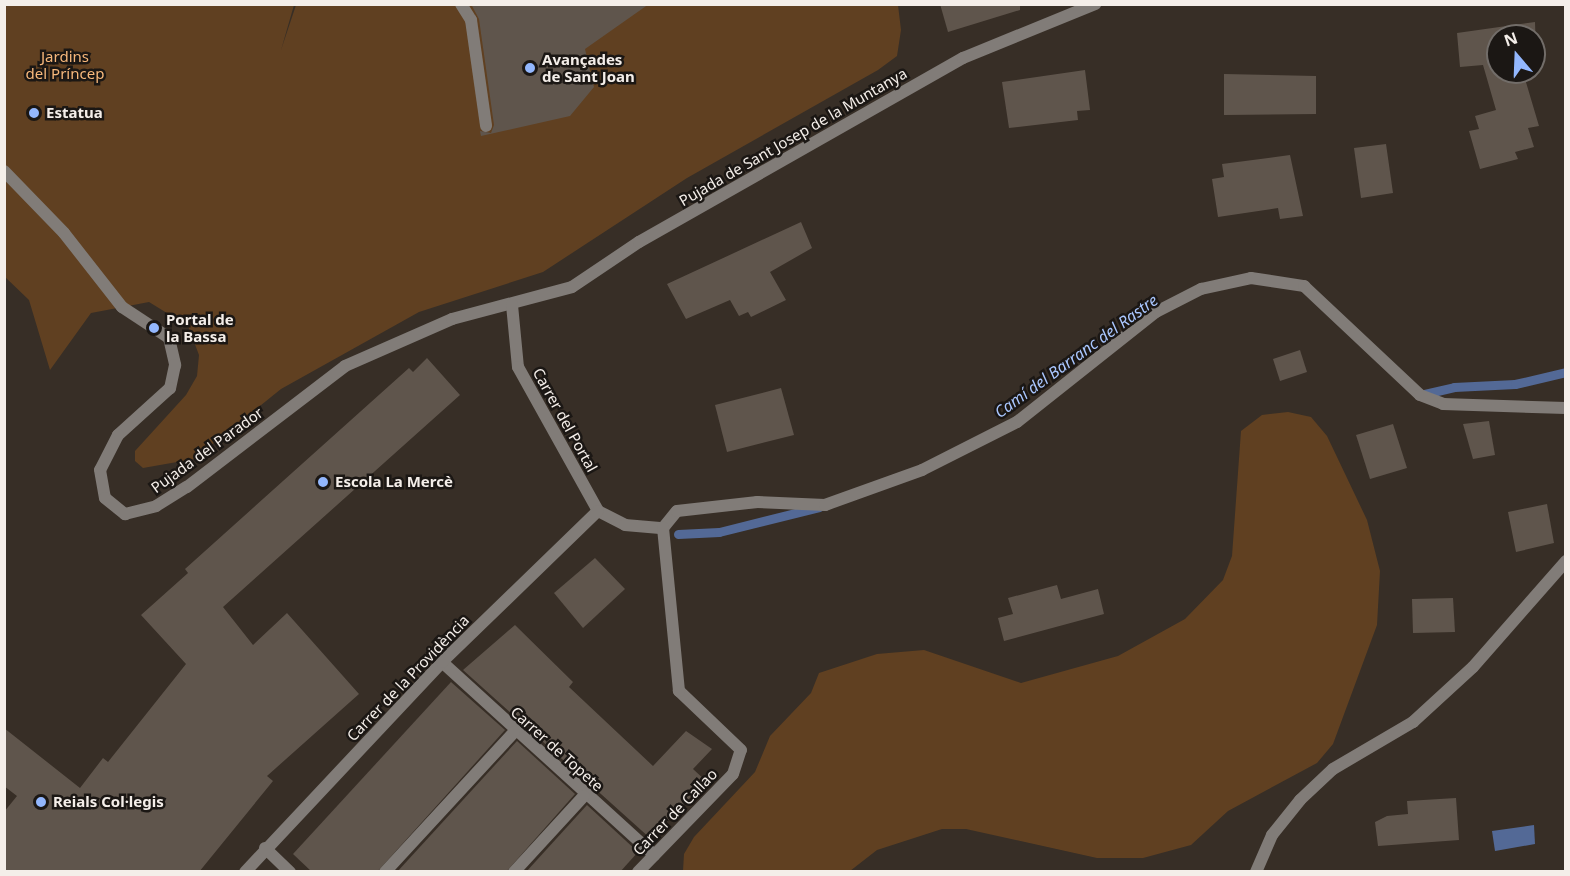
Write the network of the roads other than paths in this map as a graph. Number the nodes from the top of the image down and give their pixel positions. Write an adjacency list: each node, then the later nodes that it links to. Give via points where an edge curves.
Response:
1 (461, 4): 3 (street, via 471,20)
2 (1095, 4): 5 (street, Pujada de Sant Josep de la Muntanya, via 963,57 639,242 572,287)
3 (486, 126)
4 (4, 171): 5 (street, Pujada del Parador, via 64,233 122,307 169,338 175,365 170,388 118,435 100,470 105,498 125,514 156,506 187,487 345,366 452,319)
5 (512, 305): 7 (street, Carrer del Portal, via 518,367)
6 (1566, 408): 8 (street, via 1443,404 1420,395 1304,286 1251,278 1224,282 1178,299 1017,422 922,470 825,505 756,502 676,511)
7 (598, 511): 8 (street, via 625,525); 10 (street, Carrer de la Providència)
8 (663, 528): 14 (street, Carrer de Callao, via 679,692 741,750 734,774)
9 (1566, 561): 20 (street, via 1473,667 1413,722 1352,756 1300,800 1272,835)
10 (442, 662): 11 (street, Carrer de Topete); 13 (street, Carrer de la Providència)
11 (514, 732): 12 (street, Carrer de Topete); 17 (street)
12 (584, 796): 14 (street, Carrer de Topete); 18 (street)
13 (265, 848): 15 (street, Carrer de la Providència); 16 (street)
14 (654, 855): 19 (street, Carrer de Callao)
15 (245, 872)
16 (290, 872)
17 (386, 872)
18 (514, 872)
19 (638, 872)
20 (1256, 872)

